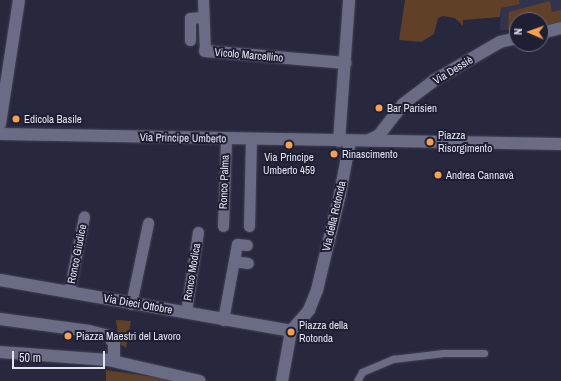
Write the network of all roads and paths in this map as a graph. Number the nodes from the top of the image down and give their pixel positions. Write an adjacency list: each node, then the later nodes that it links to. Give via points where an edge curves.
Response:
1 (19, 0): 11 (street)
2 (203, 0): 4 (street, Vicolo Marcellino)
3 (349, 0): 10 (street, Via della Rotonda)
4 (203, 17): 7 (street, via 190,18); 9 (street, Vicolo Marcellino)
5 (561, 28): 6 (street)
6 (549, 31)
7 (190, 40)
8 (509, 40): 12 (street, Via Dessiè, via 500,42 433,81 403,104)
9 (205, 51): 10 (street, Vicolo Marcellino)
10 (345, 63): 16 (street, Via della Rotonda)
11 (0, 124)
12 (389, 124): 17 (street, Via Dessiè, via 379,135); 18 (street)
13 (0, 134): 14 (street, Via Principe Umberto)
14 (226, 139): 15 (street, Via Principe Umberto); 22 (street, Ronco Palma)
15 (251, 139): 16 (street, Via Principe Umberto); 23 (street)
16 (344, 141): 17 (street, Via Principe Umberto); 34 (street, Via della Rotonda, via 340,194 317,290 309,310)
17 (366, 141): 18 (street, Via Principe Umberto)
18 (395, 141): 19 (street, Via Principe Umberto)
19 (561, 144)
20 (84, 216): 29 (street, Ronco Giudice)
21 (148, 223): 30 (street)
22 (223, 226)
23 (249, 226)
24 (198, 232): 31 (street, Ronco Modica)
25 (247, 245): 26 (street, via 237,244)
26 (234, 261): 27 (street); 33 (street)
27 (248, 264)
28 (0, 280): 29 (street, Via Dieci Ottobre)
29 (69, 292): 30 (street, Via Dieci Ottobre)
30 (131, 304): 31 (street, Via Dieci Ottobre)
31 (186, 312): 33 (street, Via Dieci Ottobre)
32 (0, 318): 37 (street, via 109,336 114,344)
33 (224, 320): 34 (street, Via Dieci Ottobre)
34 (291, 331): 39 (street)
35 (0, 352): 37 (street)
36 (484, 354): 40 (lane, via 444,353 393,359 362,372)
37 (114, 361): 38 (street)
38 (200, 381)
39 (282, 381)
40 (357, 381)

